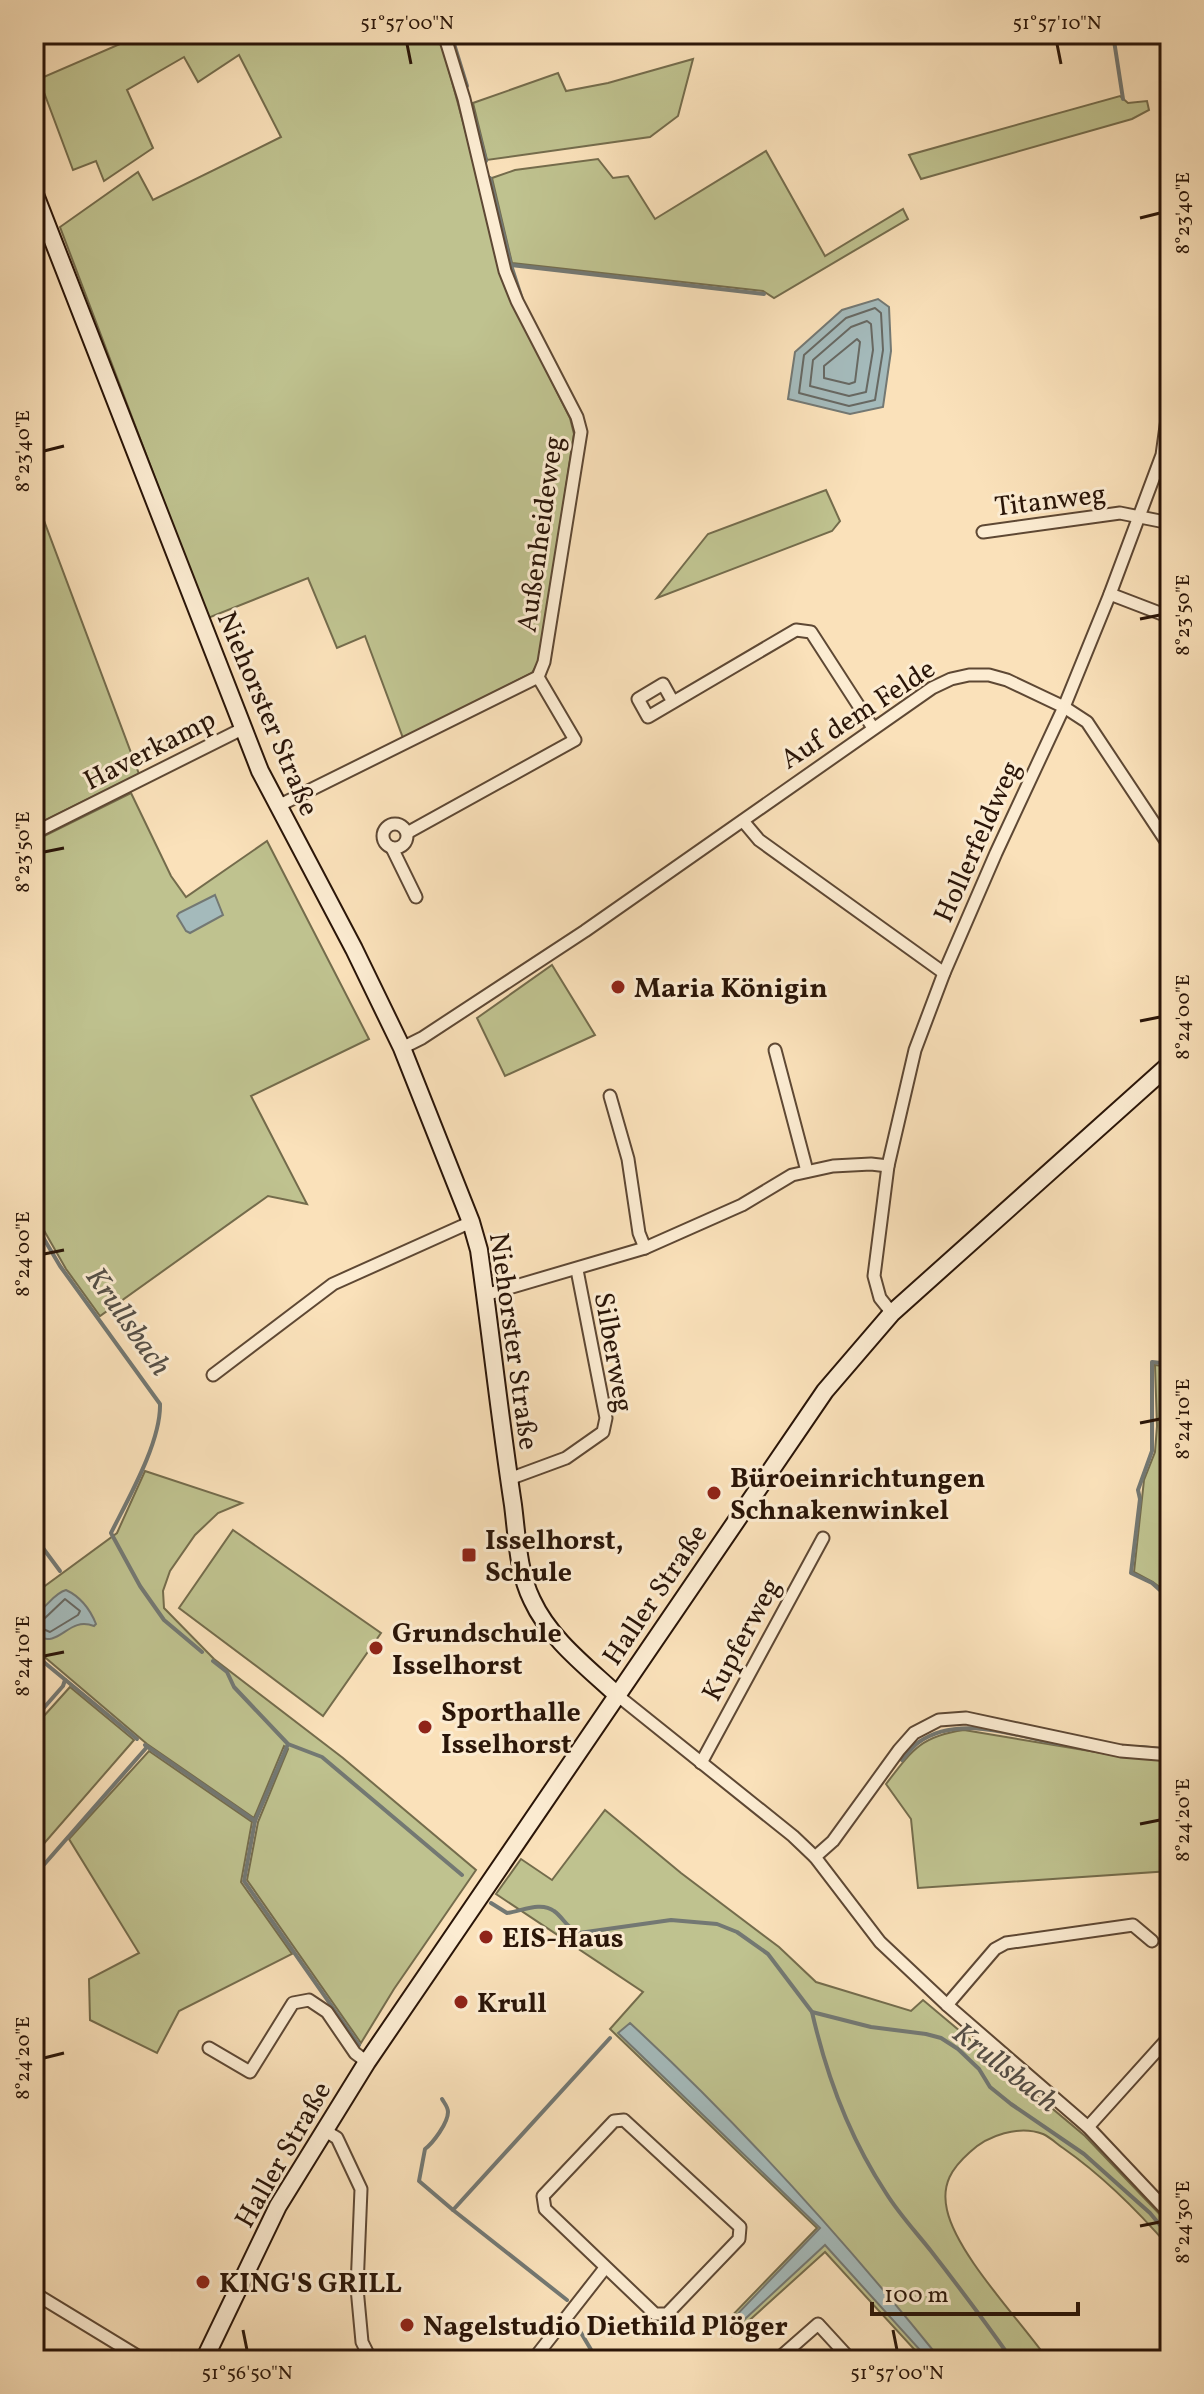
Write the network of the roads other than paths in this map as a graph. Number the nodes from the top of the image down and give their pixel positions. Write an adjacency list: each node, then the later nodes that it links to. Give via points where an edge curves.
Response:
1 (444, 34): 11 (street, Außenheideweg, via 505,271 581,432)
2 (1170, 182): 4 (street)
3 (34, 192): 15 (street, Niehorster Straße)
4 (1170, 306)
5 (1170, 397): 6 (street, Hollerfeldweg, via 1162,455)
6 (1139, 517): 7 (street, Titanweg); 8 (street, Titanweg, via 1120,513); 9 (street, Hollerfeldweg)
7 (1170, 523)
8 (983, 532)
9 (1110, 594): 10 (street); 13 (street, Hollerfeldweg)
10 (1170, 617)
11 (538, 677): 16 (street); 19 (street, via 575,740)
12 (673, 702): 14 (street, via 796,630 811,632)
13 (1064, 707): 14 (street, Auf dem Felde, via 1007,680 969,675 932,688); 20 (street, Auf dem Felde, via 1087,722); 23 (street, Hollerfeldweg)
14 (873, 728): 17 (street, Auf dem Felde)
15 (242, 729): 16 (street, Niehorster Straße); 18 (street, Haverkamp)
16 (278, 806): 24 (street, Niehorster Straße)
17 (743, 821): 23 (street, via 759,840); 24 (street, Auf dem Felde)
18 (34, 833)
19 (407, 833): 21 (street, via 400,847); 21 (street, via 402,826 386,828 385,844)
20 (1170, 847)
21 (392, 848): 22 (street)
22 (416, 897)
23 (944, 973): 28 (street, Hollerfeldweg, via 915,1050)
24 (402, 1048): 30 (street, Niehorster Straße)
25 (775, 1050): 29 (street)
26 (1170, 1064): 34 (street, Haller Straße)
27 (610, 1096): 31 (street)
28 (888, 1166): 29 (street, Silberweg); 34 (street, Hollerfeldweg, via 874,1276 880,1298)
29 (807, 1171): 31 (street, Silberweg)
30 (471, 1222): 33 (street, Niehorster Straße); 35 (street, via 333,1284)
31 (645, 1248): 32 (street, Silberweg)
32 (577, 1270): 33 (street, Silberweg); 36 (street, Silberweg, via 606,1418 603,1432 566,1458)
33 (485, 1295): 36 (street, Niehorster Straße)
34 (892, 1313): 38 (street, Haller Straße, via 825,1391)
35 (213, 1375)
36 (509, 1479): 38 (street, Niehorster Straße, via 530,1598 572,1655)
37 (823, 1538): 40 (street, Kupferweg)
38 (617, 1695): 40 (street, Niehorster Straße); 46 (street, Haller Straße)
39 (1170, 1755): 41 (street, via 1121,1751 966,1718 939,1720 914,1733 833,1841)
40 (701, 1763): 41 (street, Niehorster Straße)
41 (815, 1857): 43 (street, Niehorster Straße, via 880,1942)
42 (1152, 1941): 43 (street, via 1133,1925 1006,1943)
43 (947, 2005): 47 (street, Niehorster Straße)
44 (1170, 2036): 47 (street)
45 (209, 2048): 46 (street, Haller Straße, via 250,2072 293,2003 309,2000 327,2012)
46 (367, 2062): 48 (street, Haller Straße)
47 (1088, 2127): 49 (street, Niehorster Straße)
48 (324, 2130): 53 (street, Haller Straße, via 278,2206); 54 (street, via 337,2138 361,2189 357,2288 362,2342)
49 (1170, 2214)
50 (605, 2268): 50 (street, via 655,2314 667,2314 739,2239 740,2227 624,2120 614,2121 543,2196 545,2209); 55 (street)
51 (34, 2293): 52 (street)
52 (144, 2360)
53 (204, 2360)
54 (371, 2360)
55 (533, 2360)
56 (777, 2360): 57 (street, via 818,2324)
57 (851, 2360)

